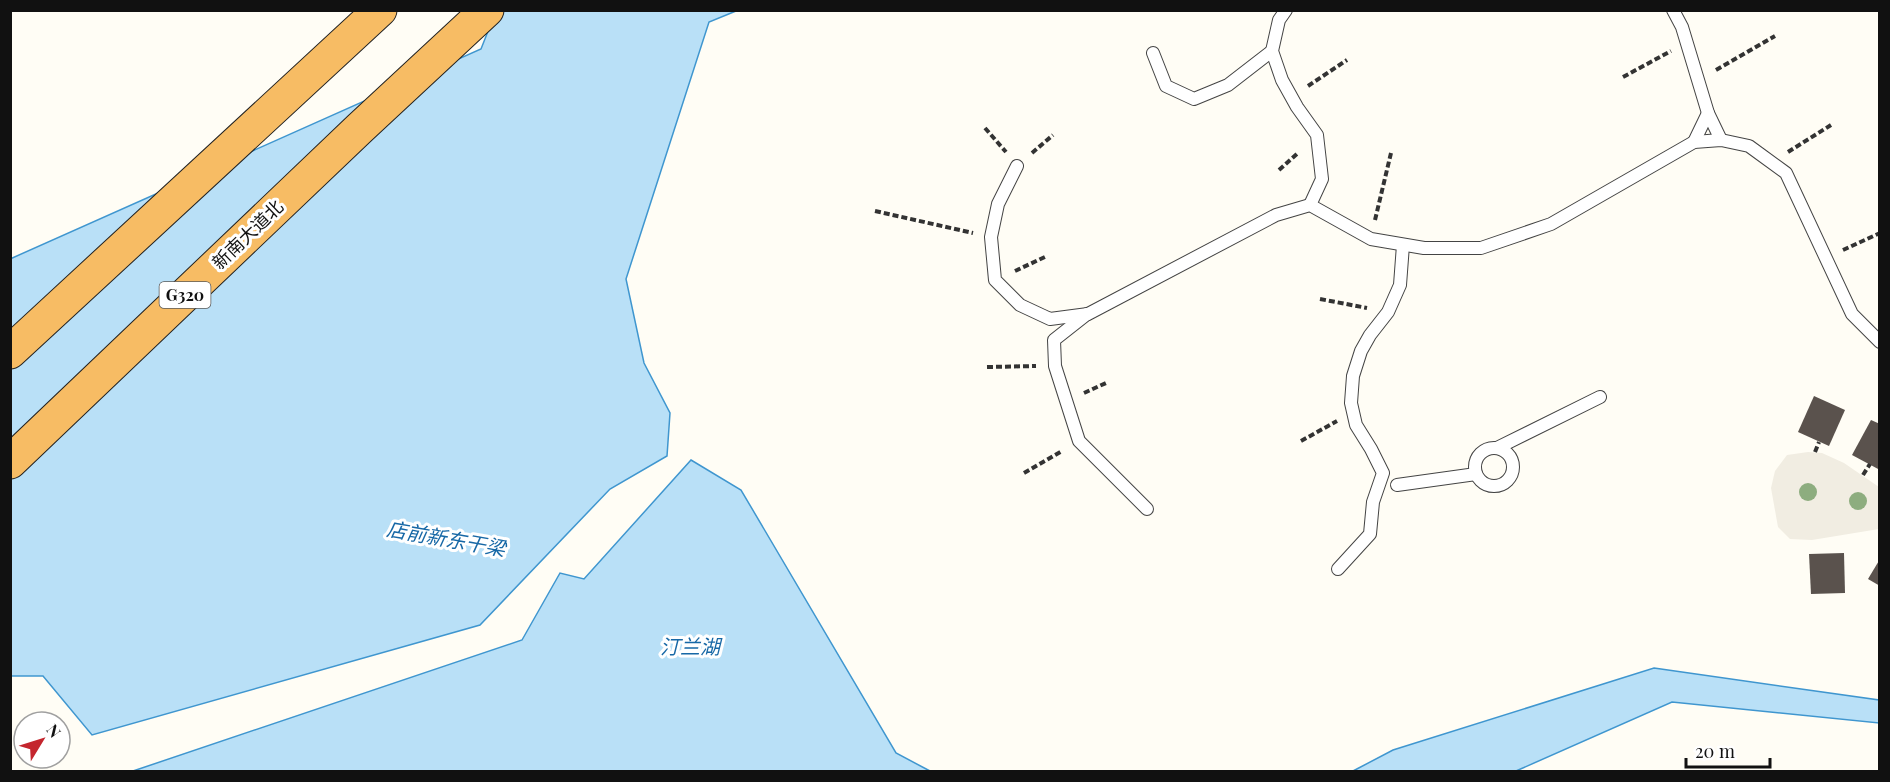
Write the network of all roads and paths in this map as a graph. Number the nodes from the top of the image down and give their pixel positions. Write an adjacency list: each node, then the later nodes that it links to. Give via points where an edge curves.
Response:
1 (380, 10): 35 (highway)
2 (487, 10): 45 (highway, 新南大道北 / G320)
3 (1286, 10): 7 (lane, via 1279,20)
4 (1673, 10): 6 (lane)
5 (1775, 36): 11 (path)
6 (1687, 42): 10 (path); 11 (lane)
7 (1272, 51): 8 (lane, via 1228,85 1194,99 1166,86); 12 (lane)
8 (1153, 53)
9 (1347, 60): 12 (path)
10 (1623, 77)
11 (1699, 80): 13 (lane)
12 (1292, 97): 20 (lane, via 1317,135 1322,179)
13 (1708, 113): 15 (lane); 16 (lane)
14 (1831, 125): 18 (path)
15 (1721, 140): 16 (lane); 18 (lane, via 1749,146)
16 (1694, 142): 25 (lane, via 1551,224 1481,248)
17 (1391, 153): 24 (path)
18 (1771, 162): 27 (lane, via 1786,172)
19 (1017, 166): 23 (lane, via 998,204)
20 (1311, 205): 24 (lane); 31 (lane, via 1276,215)
21 (875, 211): 23 (path)
22 (1880, 232): 27 (path)
23 (991, 237): 28 (lane)
24 (1371, 239): 25 (lane)
25 (1403, 244): 30 (lane, via 1401,285)
26 (1047, 256): 28 (path)
27 (1826, 259): 34 (lane, via 1852,314)
28 (995, 280): 32 (lane, via 1020,305)
29 (1320, 299): 30 (path)
30 (1388, 312): 39 (lane, via 1361,351 1353,376)
31 (1088, 314): 32 (lane); 33 (lane)
32 (1050, 319): 33 (lane)
33 (1054, 340): 36 (lane)
34 (1880, 342)
35 (10, 351)
36 (1055, 366): 37 (path); 40 (lane)
37 (987, 367)
38 (1600, 397): 43 (lane)
39 (1353, 412): 41 (path); 48 (lane, via 1356,425)
40 (1079, 441): 47 (path); 53 (lane)
41 (1301, 441)
42 (1819, 442): 44 (path)
43 (1497, 448): 49 (lane, via 1479,455); 49 (lane, via 1512,459 1511,477 1502,485 1489,486)
44 (1815, 452)
45 (10, 462)
46 (1870, 464): 50 (path)
47 (1024, 473)
48 (1383, 473): 51 (lane); 52 (lane)
49 (1476, 474): 51 (lane)
50 (1863, 475)
51 (1397, 485): 52 (lane)
52 (1373, 502): 54 (lane, via 1370,534)
53 (1147, 509)
54 (1338, 569)

